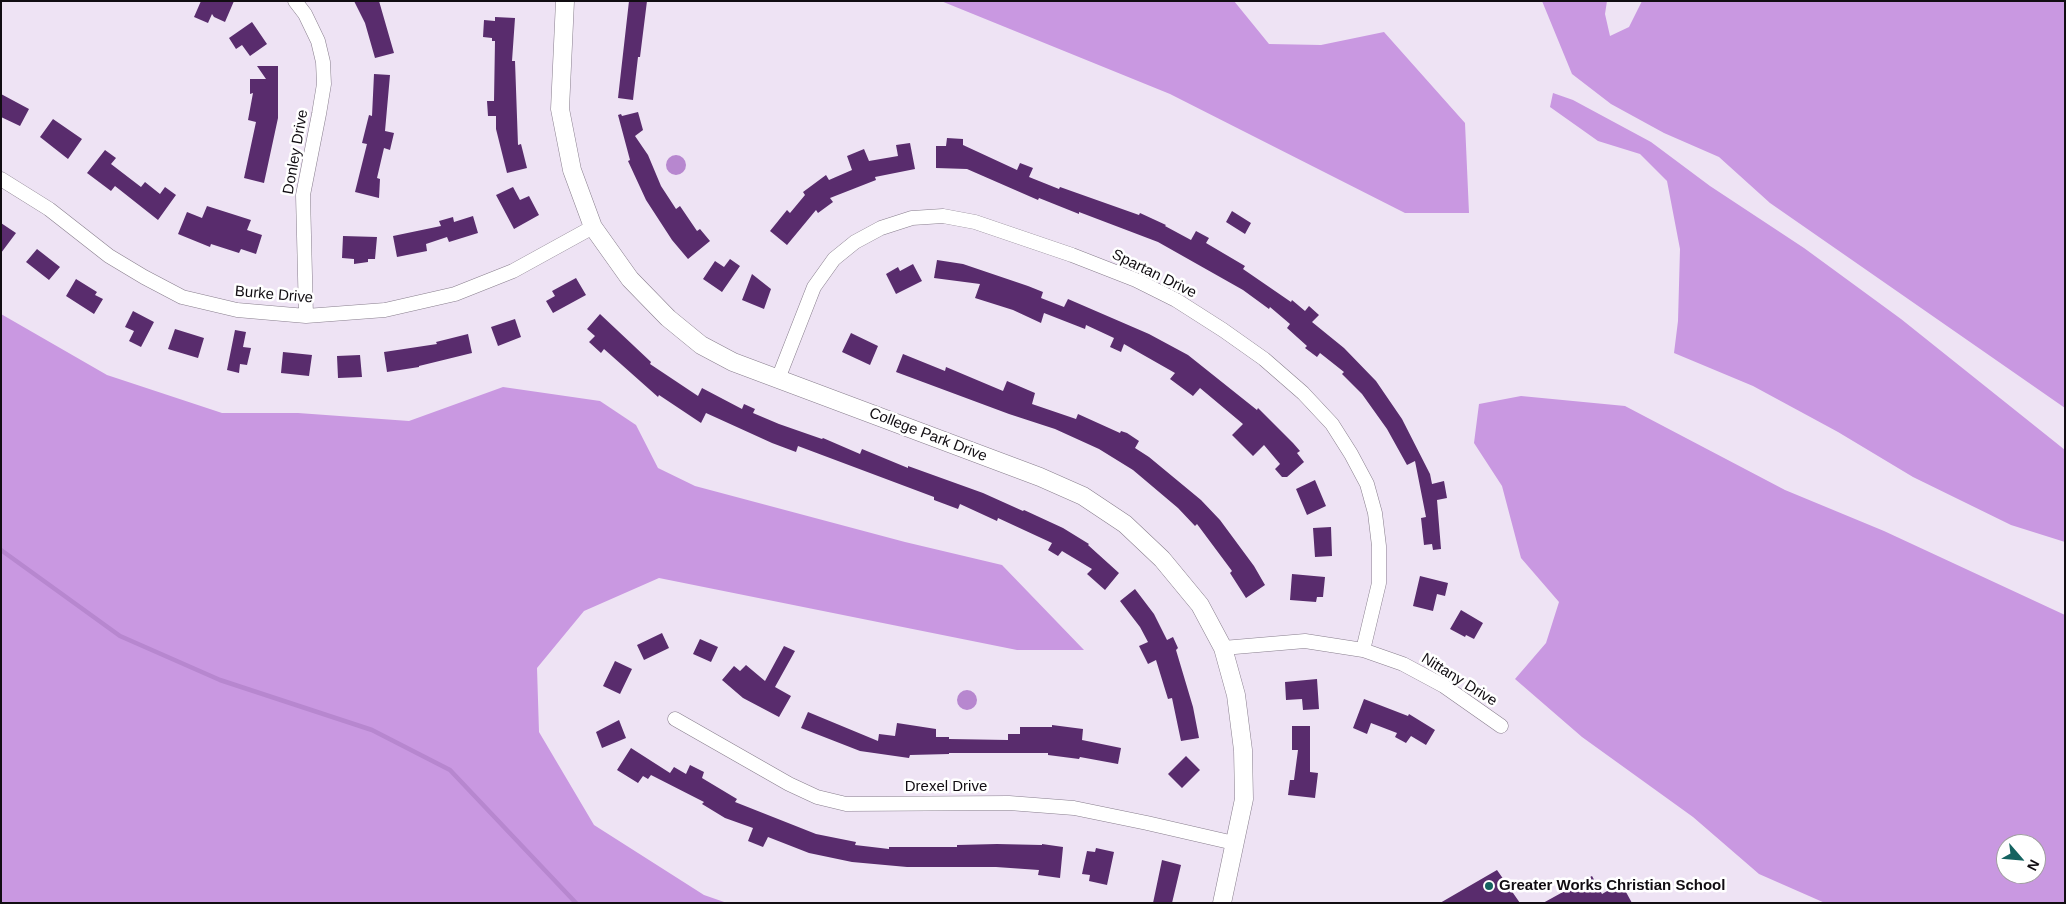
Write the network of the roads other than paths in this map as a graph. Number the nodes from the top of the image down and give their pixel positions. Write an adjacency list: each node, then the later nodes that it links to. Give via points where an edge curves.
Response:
1 (295, 1): 5 (street, Donley Drive, via 314,32 323,62 324,84 303,195)
2 (564, 1): 4 (street, College Park Drive, via 560,109 572,170)
3 (1, 179): 5 (street, Burke Drive, via 48,209 109,256 182,297 237,310)
4 (593, 227): 5 (street, Burke Drive, via 513,271 456,294 385,310); 6 (street, College Park Drive, via 630,279 668,318 701,345 733,362)
5 (306, 316)
6 (778, 379): 7 (street, College Park Drive, via 1083,496 1125,524 1162,558 1200,605); 8 (street, Spartan Drive, via 814,288 834,259 855,242 881,228 912,218 943,216 975,222 1136,280 1176,300 1264,359 1332,424 1351,454 1367,484 1375,512 1379,546 1379,584)
7 (1223, 648): 8 (street, Nittany Drive, via 1305,641); 11 (street, College Park Drive, via 1236,695 1243,750 1244,799)
8 (1363, 650): 10 (street, Nittany Drive, via 1403,664 1436,682)
9 (675, 719): 11 (street, Drexel Drive, via 789,784 817,797 846,804 1009,803 1074,808)
10 (1501, 726)
11 (1234, 843): 12 (street, College Park Drive)
12 (1222, 903)

